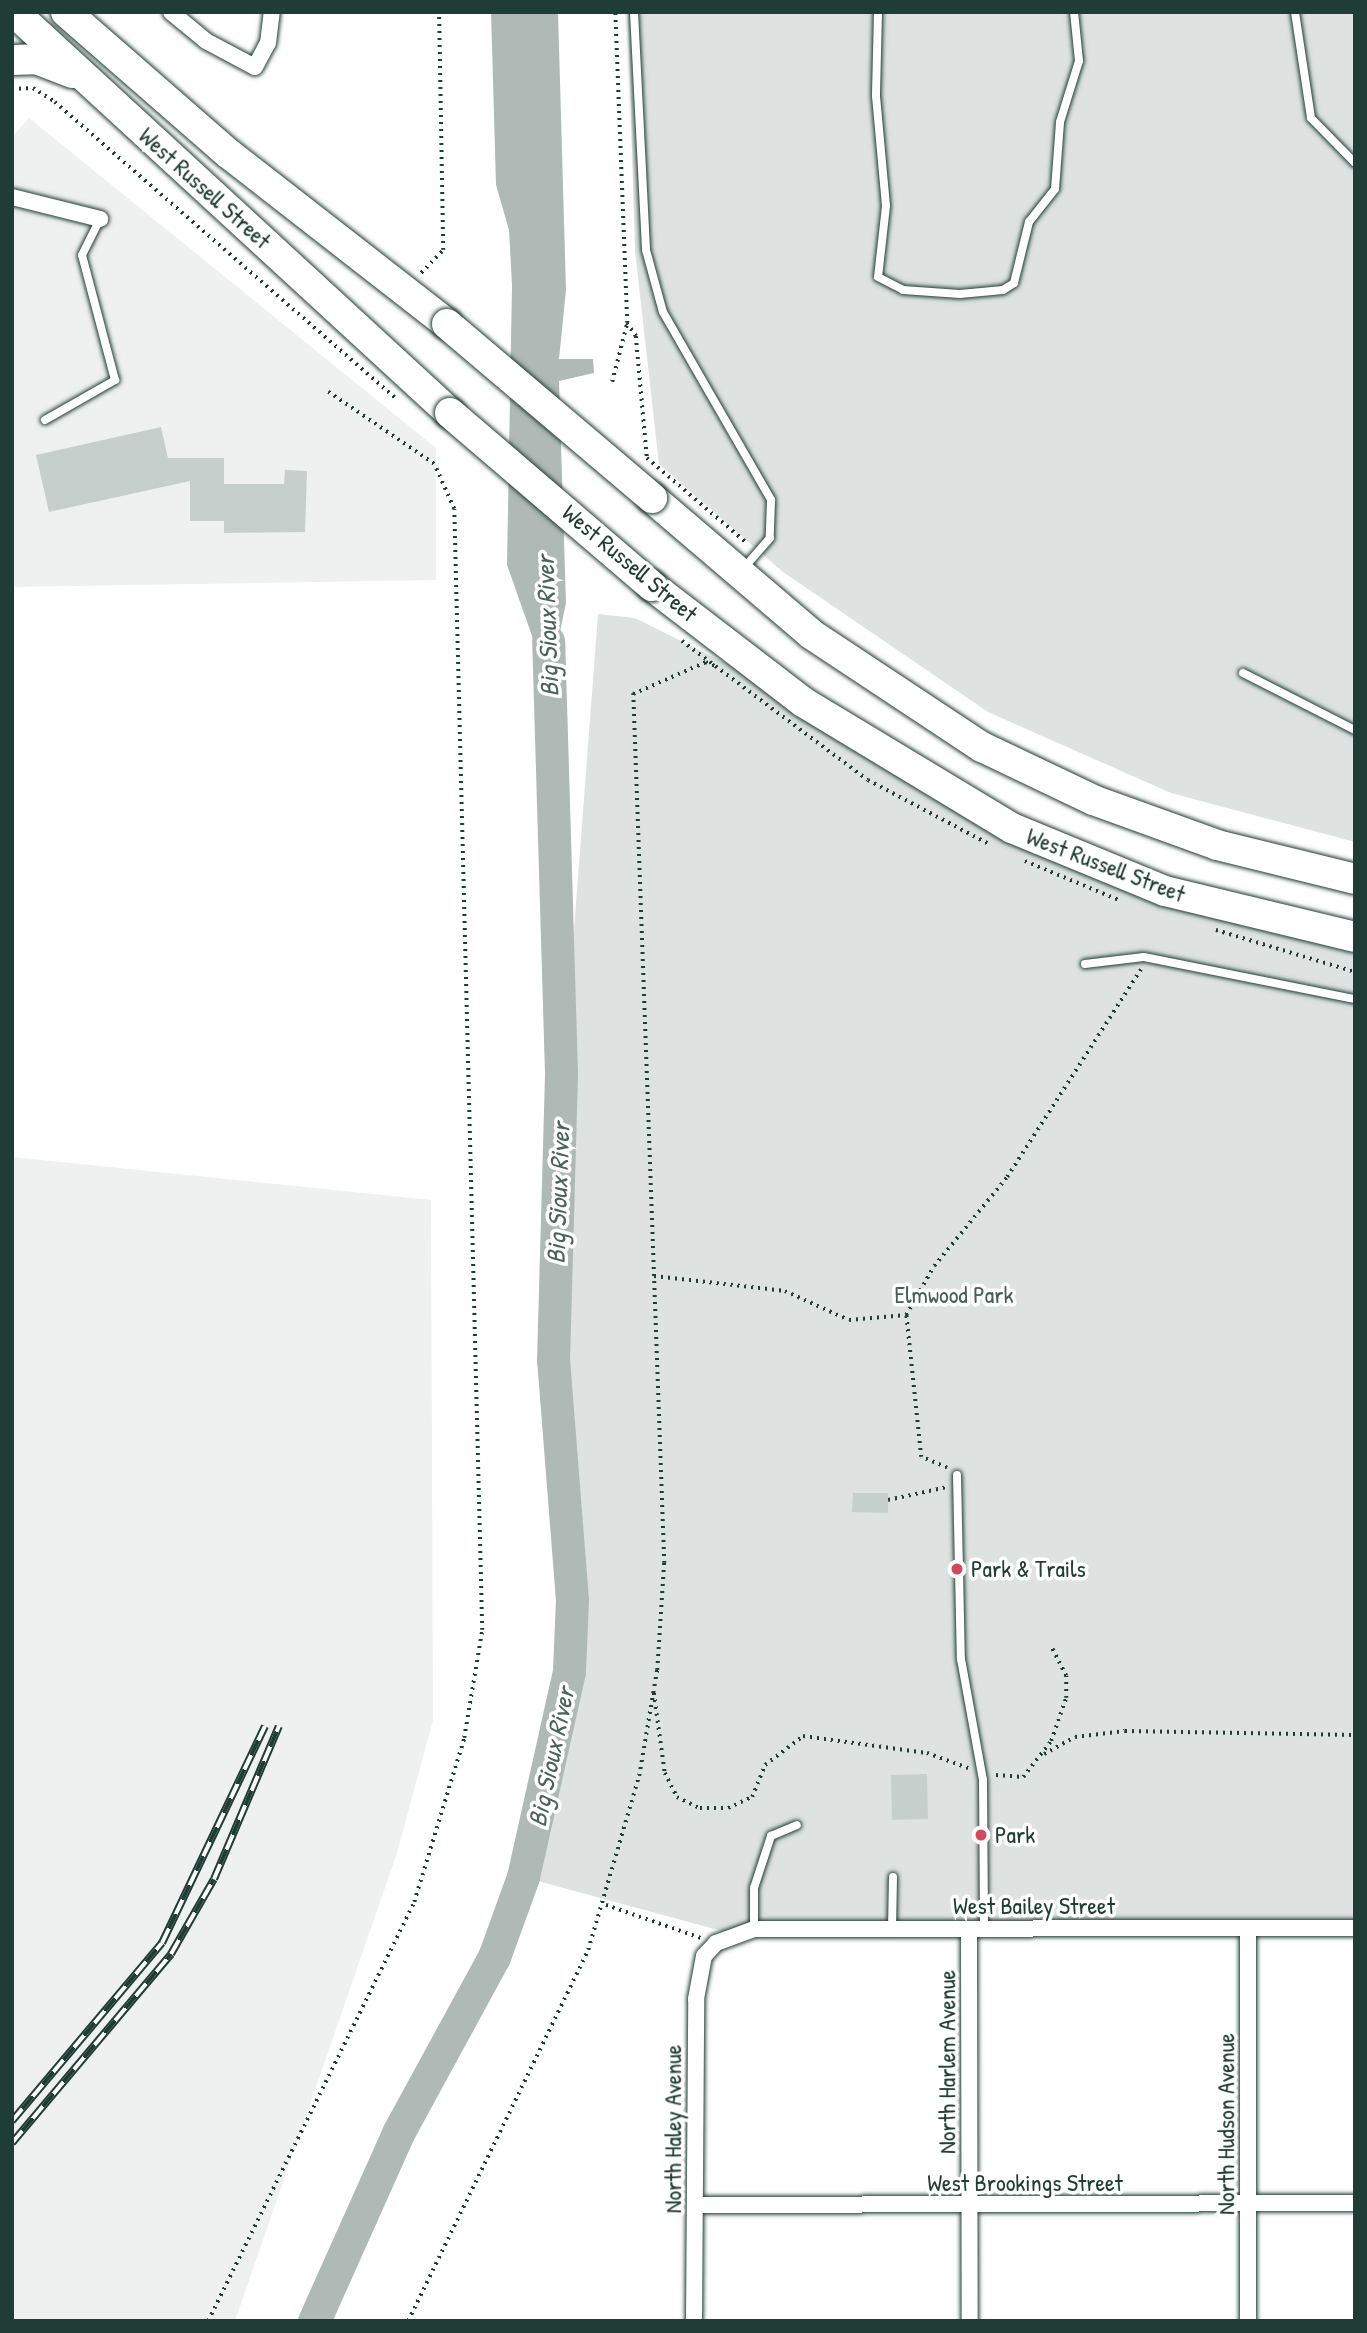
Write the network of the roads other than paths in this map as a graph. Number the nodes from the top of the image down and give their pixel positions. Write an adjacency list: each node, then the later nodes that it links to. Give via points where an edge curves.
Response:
1 (14, 12): 10 (highway, West Russell Street)
2 (66, 12): 15 (highway, West Russell Street, bridge, via 229,154 406,290 652,498)
3 (171, 12): 4 (street, via 206,41 255,67 268,43)
4 (272, 12)
5 (634, 12): 15 (lane, via 646,250 663,312 690,369 771,500 770,538)
6 (878, 12): 7 (lane, via 876,96 886,206 878,277 903,290 960,295 1003,290 1014,282 1030,222 1055,189 1060,122 1079,61)
7 (1074, 12)
8 (1295, 12): 11 (lane, via 1311,118)
9 (12, 60): 10 (highway, via 47,62)
10 (103, 95): 19 (highway, West Russell Street, bridge, via 450,413 652,586 803,702 1012,828 1165,891)
11 (1355, 163)
12 (12, 197): 13 (street)
13 (100, 219): 14 (lane, via 82,255 115,380)
14 (45, 419)
15 (748, 563): 18 (highway, West Russell Street, via 870,678 1035,775 1216,845)
16 (1243, 673): 17 (lane)
17 (1355, 730)
18 (1355, 878)
19 (1355, 937)
20 (1085, 964): 21 (lane, via 1144,957)
21 (1355, 999)
22 (957, 1475): 29 (lane, via 961,1659 981,1771)
23 (797, 1825): 27 (lane, via 771,1836 754,1888)
24 (893, 1877): 28 (lane)
25 (1248, 1928): 26 (street, West Bailey Street); 29 (street, West Bailey Street); 31 (street, North Hudson Avenue)
26 (1355, 1928)
27 (754, 1929): 28 (street, West Bailey Street); 30 (street, West Bailey Street)
28 (892, 1929): 29 (street, West Bailey Street)
29 (977, 1930): 34 (street, North Harlem Avenue)
30 (716, 1942): 33 (street, North Haley Avenue, via 702,1965 696,1999)
31 (1249, 2203): 32 (street, West Brookings Street); 34 (street, West Brookings Street); 37 (street, North Hudson Avenue)
32 (1355, 2203)
33 (696, 2205): 34 (street, West Brookings Street); 35 (street, North Haley Avenue)
34 (971, 2207): 36 (street, North Harlem Avenue)
35 (694, 2321)
36 (970, 2321)
37 (1248, 2321)

